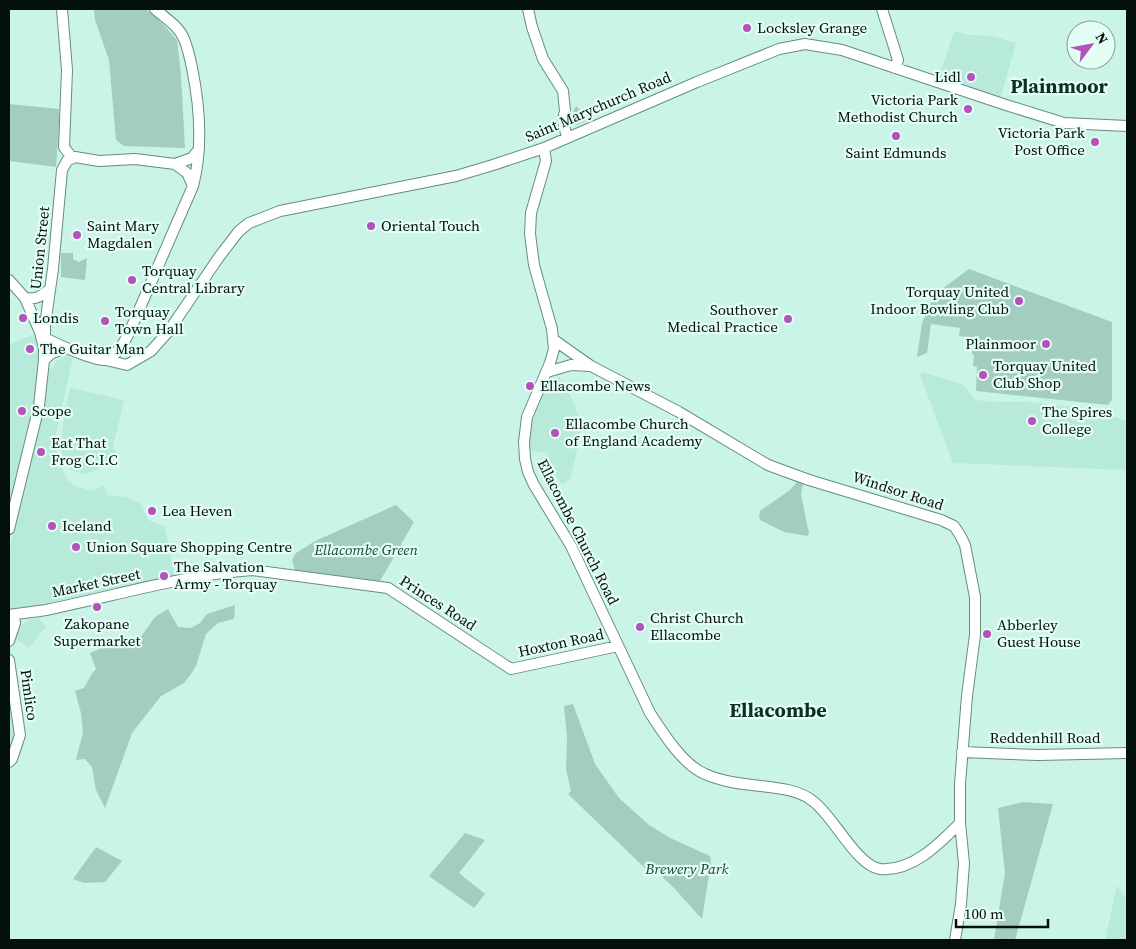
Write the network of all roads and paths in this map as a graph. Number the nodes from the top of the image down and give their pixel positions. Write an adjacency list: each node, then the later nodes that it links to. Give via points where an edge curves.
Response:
1 (62, 9): 10 (street, via 67,70 64,147)
2 (155, 9): 9 (street, via 179,30 188,49 198,109)
3 (528, 9): 7 (street, via 543,59 563,91)
4 (882, 9): 5 (street, via 898,60)
5 (895, 68): 6 (street, Saint Marychurch Road, via 1064,123); 7 (street, Saint Marychurch Road, via 842,50 815,45 779,48)
6 (1127, 126)
7 (567, 138): 8 (street, Saint Marychurch Road)
8 (544, 148): 17 (street, via 546,161 531,213 530,234 534,265); 22 (street, Saint Marychurch Road, via 456,176 302,206 249,223 219,257 168,332 151,350)
9 (198, 149): 11 (street, via 192,158); 12 (street)
10 (70, 160): 11 (street, via 135,159); 14 (street, Union Street, via 62,170)
11 (175, 164): 12 (street, via 187,173)
12 (193, 186): 19 (street)
13 (9, 280): 15 (street)
14 (50, 289): 15 (street, via 40,297); 16 (street, Union Street)
15 (26, 298): 16 (street)
16 (44, 336): 18 (street); 20 (street)
17 (554, 340): 23 (street, Windsor Road); 24 (street, Ellacombe Church Road)
18 (66, 348): 20 (street); 21 (street)
19 (119, 349): 21 (street); 22 (street, via 125,357)
20 (44, 360): 25 (street, via 39,406)
21 (106, 360): 22 (street, via 127,365)
22 (135, 360)
23 (591, 366): 24 (street, Windsor Road, via 571,365); 32 (street, Windsor Road, via 695,421 768,465 954,526 965,545 975,597 975,635)
24 (547, 372): 29 (street, Ellacombe Church Road, via 527,417 524,442 528,472 571,546)
25 (9, 529)
26 (252, 570): 27 (street, Market Street, via 191,578); 31 (street, Princes Road, via 388,588)
27 (11, 618): 28 (street)
28 (9, 641)
29 (618, 646): 31 (street, Hoxton Road); 35 (street, Ellacombe Church Road, via 650,713 680,754 703,773 725,781 776,787 802,794 816,802 864,861 878,869 916,860)
30 (9, 660): 34 (street, Pimlico, via 20,735)
31 (511, 669)
32 (962, 752): 33 (street, Reddenhill Road, via 1038,755); 35 (street, Windsor Road)
33 (1127, 753)
34 (9, 762)
35 (960, 823): 36 (street, Windsor Road, via 964,863)
36 (955, 940)

